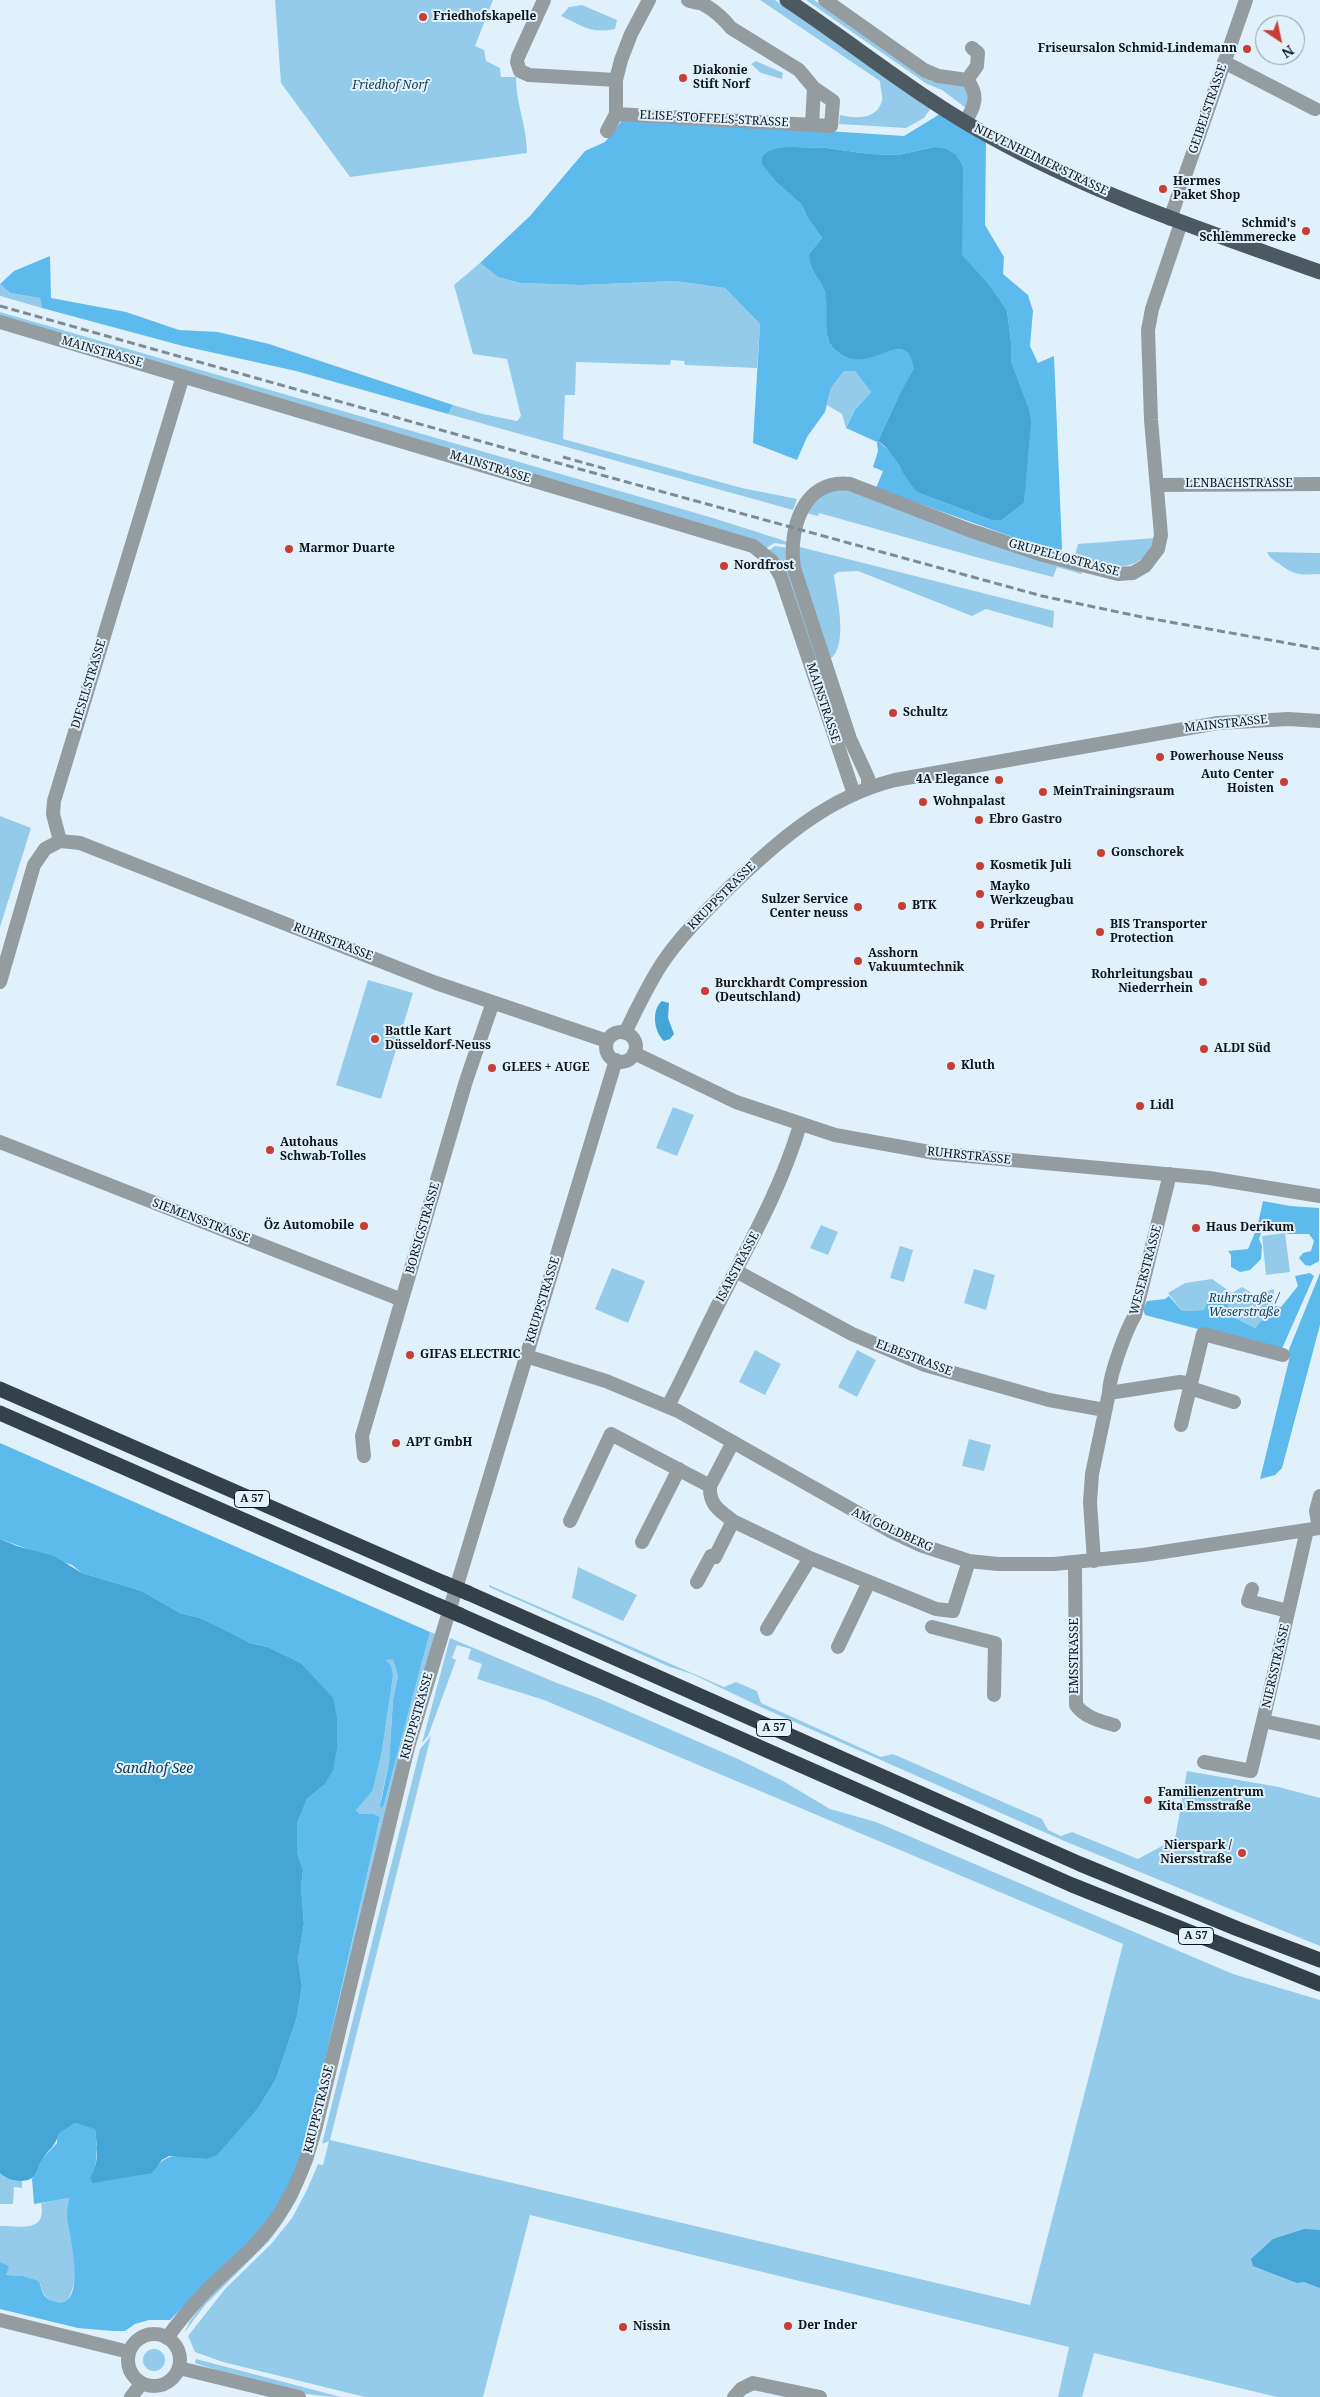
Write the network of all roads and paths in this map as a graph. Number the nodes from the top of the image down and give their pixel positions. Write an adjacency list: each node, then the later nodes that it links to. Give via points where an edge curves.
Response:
1 (544, 0): 9 (street, via 518,57 520,70 529,75)
2 (649, 0): 9 (street, via 631,34)
3 (688, 0): 11 (street, via 701,3 732,28 799,70)
4 (787, 0): 14 (main road, NIEVENHEIMER STRASSE)
5 (826, 0): 10 (street, via 924,70 938,76)
6 (1246, 0): 8 (street, GEIBELSTRASSE)
7 (972, 48): 10 (street, via 978,53 978,63)
8 (1224, 62): 12 (street); 17 (street, GEIBELSTRASSE)
9 (616, 80): 13 (street)
10 (967, 80): 14 (street, via 976,97)
11 (814, 88): 15 (street); 15 (street, ELISE-STOFFELS-STRASSE, via 834,101 831,126)
12 (1315, 110)
13 (616, 114): 15 (street, ELISE-STOFFELS-STRASSE); 16 (street)
14 (965, 122): 17 (main road, NIEVENHEIMER STRASSE, via 1009,147 1119,199)
15 (812, 124)
16 (607, 131)
17 (1176, 221): 18 (main road, NIEVENHEIMER STRASSE); 22 (street, GRUPELLOSTRASSE, via 1148,330)
18 (1320, 272)
19 (0, 322): 20 (street, MAINSTRASSE)
20 (183, 376): 25 (street, MAINSTRASSE, via 753,546 772,561 781,577); 28 (street, DIESELSTRASSE, via 54,801 53,814)
21 (1320, 484): 22 (street, LENBACHSTRASSE)
22 (1157, 485): 24 (street, GRUPELLOSTRASSE, via 1160,542 1150,561 1140,570 1126,574 1034,552 850,484 830,484 819,488 809,497 802,512 793,544 794,568)
23 (1320, 721): 26 (street, MAINSTRASSE, via 1288,719 1218,723)
24 (850, 739): 25 (street, via 849,751); 26 (street, via 868,778)
25 (842, 761): 26 (street, via 853,766); 27 (street, MAINSTRASSE)
26 (868, 788): 27 (street, MAINSTRASSE)
27 (854, 794): 31 (street, KRUPPSTRASSE, via 821,811 782,838 696,922 660,966)
28 (60, 841): 29 (street, via 45,850 34,865); 30 (street, RUHRSTRASSE, via 80,844)
29 (0, 982)
30 (493, 1002): 32 (street, RUHRSTRASSE); 40 (street, BORSIGSTRASSE, via 466,1080)
31 (625, 1033): 32 (street, via 613,1034); 33 (street, via 635,1043)
32 (607, 1041): 34 (street, via 607,1051)
33 (634, 1053): 34 (street, via 627,1060); 35 (street, RUHRSTRASSE, via 709,1090)
34 (616, 1060): 42 (street, KRUPPSTRASSE)
35 (800, 1125): 37 (street, RUHRSTRASSE, via 873,1143 935,1153); 39 (street, ISARSTRASSE, via 767,1213)
36 (0, 1142): 40 (street, SIEMENSSTRASSE)
37 (1170, 1174): 38 (street, RUHRSTRASSE); 45 (street, WESERSTRASSE, via 1138,1305 1109,1380)
38 (1320, 1196)
39 (736, 1271): 47 (street, ISARSTRASSE); 48 (street, ELBESTRASSE, via 852,1334 925,1365 1049,1400)
40 (402, 1300): 52 (street, BORSIGSTRASSE, via 362,1436)
41 (1283, 1355): 43 (street, via 1203,1334)
42 (526, 1356): 47 (street, AM GOLDBERG, via 606,1381); 79 (street, KRUPPSTRASSE, via 408,1747 303,2170 284,2207 262,2237 198,2300)
43 (1191, 1386): 45 (street, via 1180,1382); 46 (street); 50 (street)
44 (0, 1389): 76 (highway, A 57, bridge, via 1080,1864)
45 (1109, 1393): 48 (street, WESERSTRASSE)
46 (1234, 1402)
47 (668, 1406): 51 (street, AM GOLDBERG)
48 (1105, 1410): 62 (street, WESERSTRASSE, via 1092,1474 1090,1502)
49 (0, 1413): 77 (highway, A 57, bridge, via 1072,1885)
50 (1181, 1424)
51 (733, 1442): 54 (street); 61 (street, AM GOLDBERG, via 892,1532)
52 (364, 1456)
53 (679, 1469): 54 (street); 56 (street, via 611,1434); 59 (street)
54 (710, 1486): 57 (street, via 715,1507)
55 (1320, 1496): 58 (street, NIERSSTRASSE)
56 (570, 1521)
57 (734, 1521): 60 (street); 64 (street)
58 (1315, 1529): 62 (street, AM GOLDBERG); 68 (street, NIERSSTRASSE)
59 (642, 1542)
60 (810, 1558): 65 (street); 69 (street)
61 (969, 1561): 63 (street, AM GOLDBERG); 67 (street, via 953,1611)
62 (1094, 1561): 63 (street, AM GOLDBERG)
63 (1075, 1564): 73 (street, EMSSTRASSE, via 1076,1705 1094,1719)
64 (697, 1582)
65 (869, 1582): 67 (street); 70 (street)
66 (1252, 1589): 68 (street, NIERSSTRASSE, via 1248,1601)
67 (936, 1608): 71 (street, via 932,1628 995,1643)
68 (1288, 1612): 72 (street, NIERSSTRASSE)
69 (766, 1629)
70 (838, 1647)
71 (994, 1695)
72 (1263, 1722): 74 (street, NIERSSTRASSE); 75 (street, NIERSSTRASSE, via 1251,1771)
73 (1114, 1725)
74 (1320, 1733)
75 (1204, 1762)
76 (1320, 1960)
77 (1320, 1984)
78 (0, 2320): 80 (street)
79 (167, 2338): 80 (street, via 144,2336); 81 (street, via 178,2351)
80 (129, 2352): 82 (street, via 130,2370)
81 (179, 2368): 82 (street, via 164,2384 148,2386); 84 (street)
82 (142, 2383): 83 (street)
83 (131, 2397)
84 (299, 2397)
85 (734, 2397): 86 (street, via 753,2383)
86 (820, 2397)

